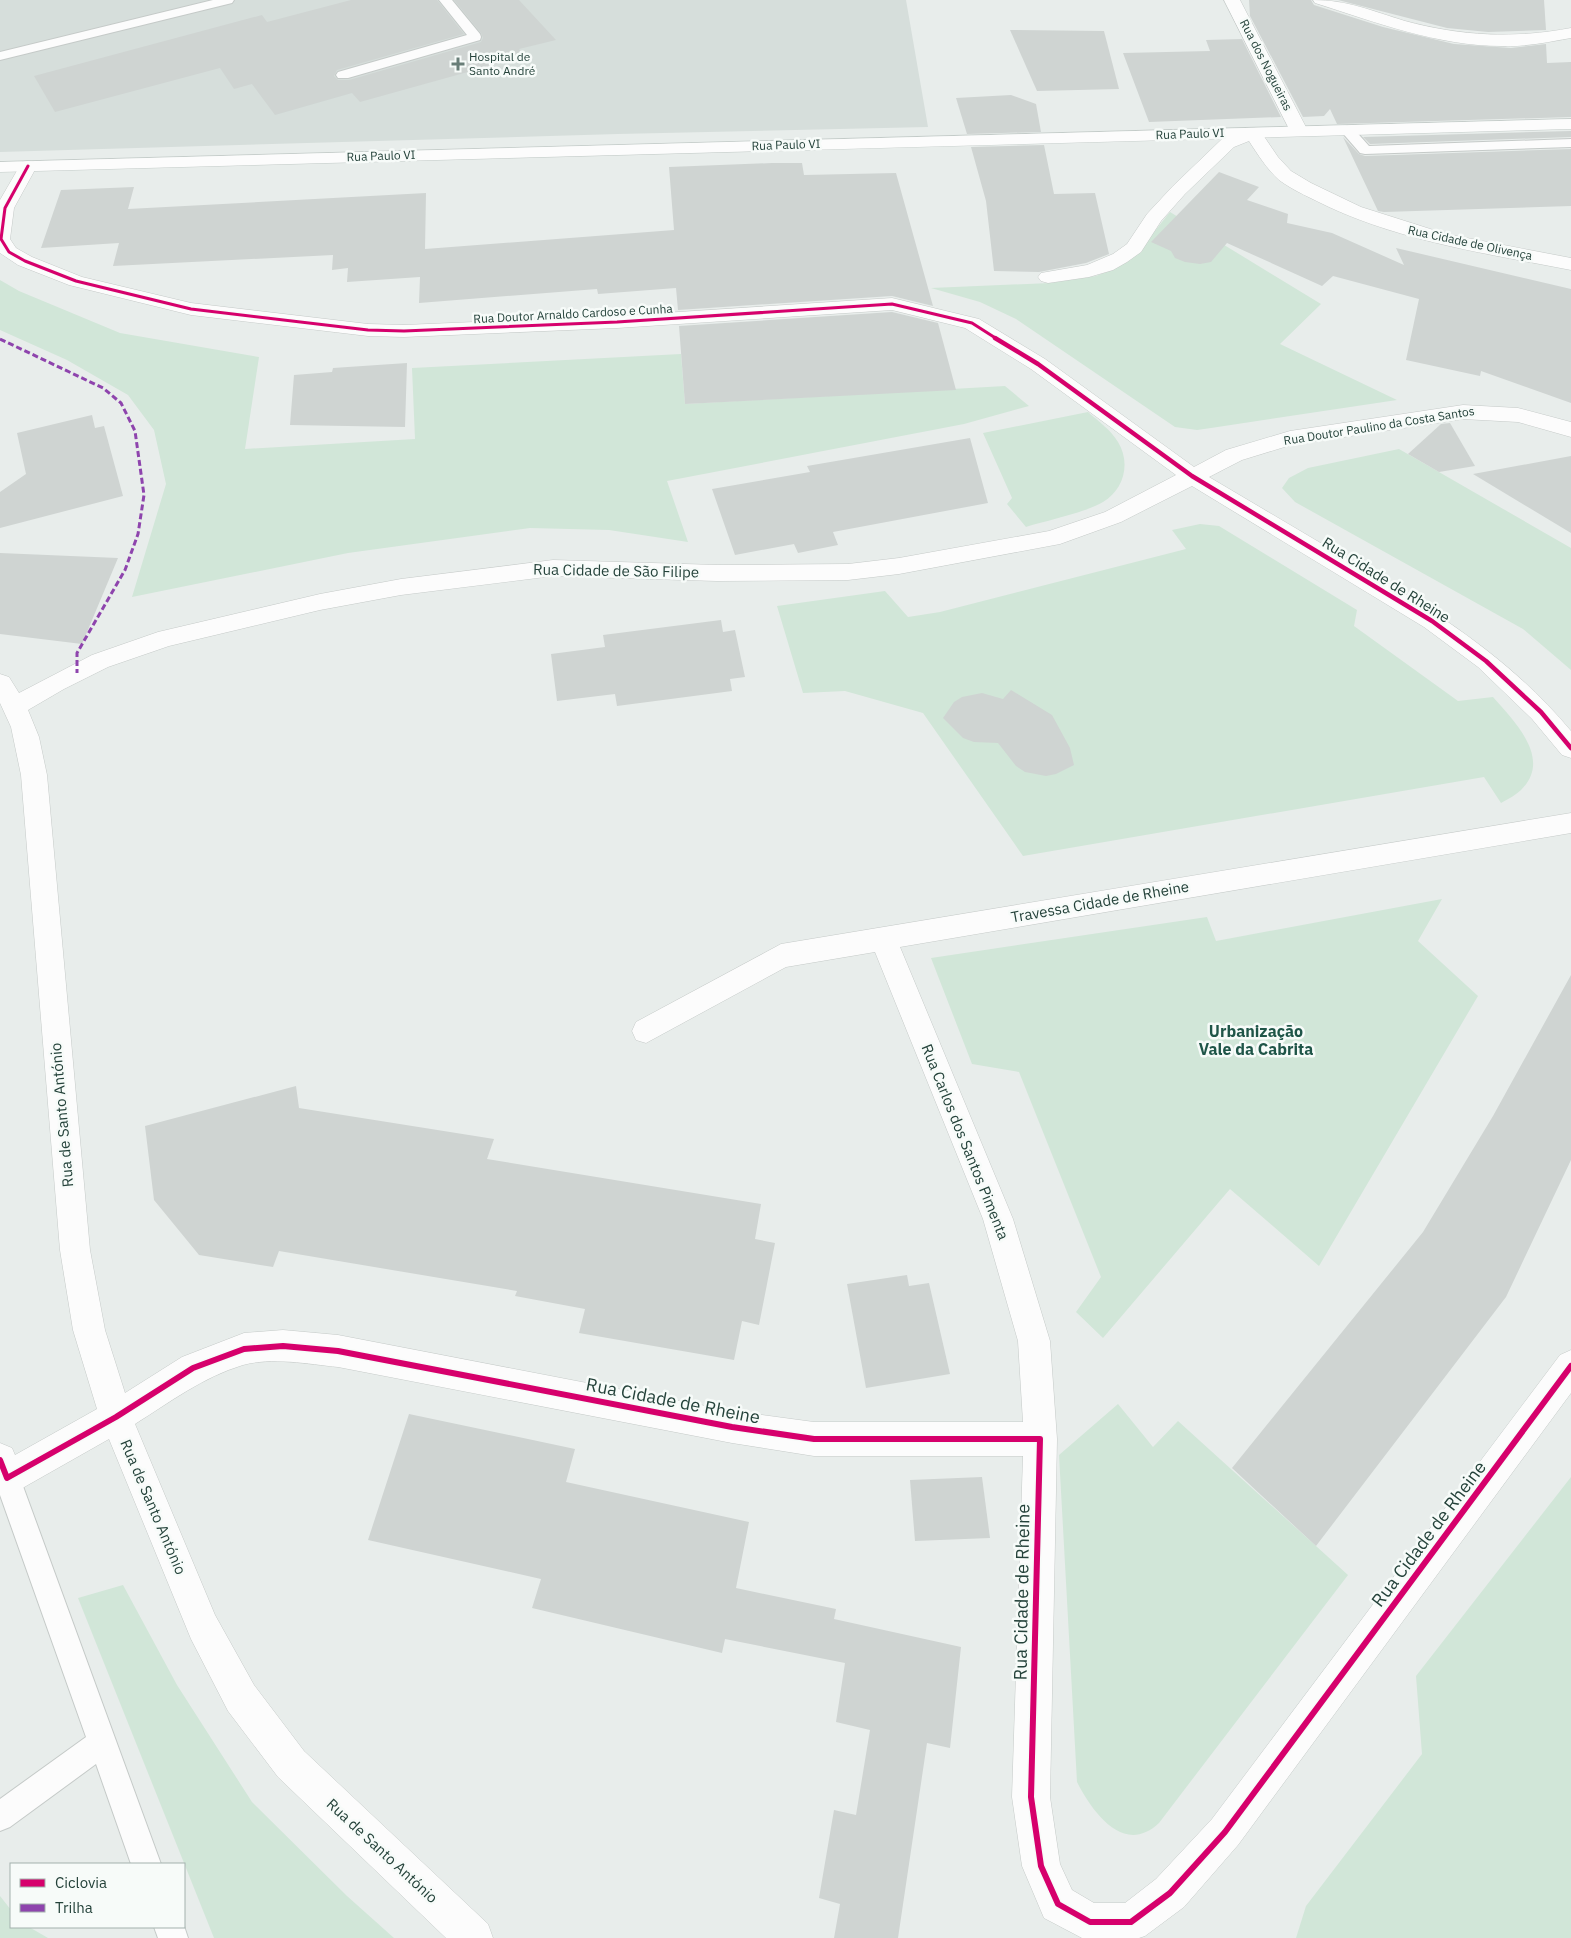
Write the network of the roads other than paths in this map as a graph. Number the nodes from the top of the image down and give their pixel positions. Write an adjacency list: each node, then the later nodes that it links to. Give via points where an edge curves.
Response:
1 (228, 0): 6 (lane)
2 (444, 0): 7 (lane, via 476,37)
3 (1232, 0): 10 (street, Rua dos Nogueiras)
4 (1321, 0): 5 (street, via 1412,27 1481,41 1521,40)
5 (1571, 33)
6 (0, 56)
7 (343, 75)
8 (1571, 124): 9 (street, Rua Paulo VI)
9 (1347, 130): 10 (street, Rua Paulo VI); 12 (lane, via 1365,150)
10 (1299, 131): 11 (street, Rua Paulo VI)
11 (1253, 132): 13 (street, Rua Paulo VI); 15 (street, Rua Cidade de Olivença, via 1272,163 1286,176 1334,202 1396,227); 16 (street, via 1228,143 1179,190 1154,218 1134,248 1120,258 1089,271)
12 (1571, 144)
13 (28, 166): 14 (street, Rua Paulo VI); 18 (street, Rua Doutor Arnaldo Cardoso e Cunha, via 5,208 1,239 9,252 25,261 76,281 191,309 395,331 608,322 892,304 972,324 1038,364)
14 (0, 167)
15 (1571, 264)
16 (1048, 277)
17 (1571, 430): 18 (street, Rua Doutor Paulino da Costa Santos, via 1514,412 1463,412 1290,438 1234,455)
18 (1192, 476): 19 (street, Rua Cidade de São Filipe, via 1113,517 1052,538 848,572 553,568 410,585 166,638 100,661 55,682); 20 (street, Rua Cidade de Rheine, via 1432,621 1486,661 1541,712)
19 (8, 694): 25 (street, Rua de Santo António, via 27,734 34,775 74,1250 89,1330)
20 (1571, 748)
21 (1571, 823): 22 (street, Travessa Cidade de Rheine)
22 (882, 938): 23 (street, Travessa Cidade de Rheine, via 781,956); 26 (street, Rua Carlos dos Santos Pimenta, via 998,1219 1034,1341)
23 (646, 1031)
24 (1571, 1366): 26 (street, Rua Cidade de Rheine, via 1225,1832 1170,1894 1131,1922 1090,1922 1058,1904 1041,1866 1031,1797)
25 (116, 1417): 26 (street, Rua Cidade de Rheine, via 193,1368 244,1349 284,1346 338,1351 723,1426 814,1439); 27 (street, Rua Cidade de Rheine); 31 (street, Rua de Santo António, via 203,1627 241,1698 291,1764)
26 (1040, 1439)
27 (3, 1469): 28 (lane)
28 (102, 1742): 29 (lane); 30 (lane)
29 (0, 1817)
30 (146, 1863)
31 (474, 1938)

